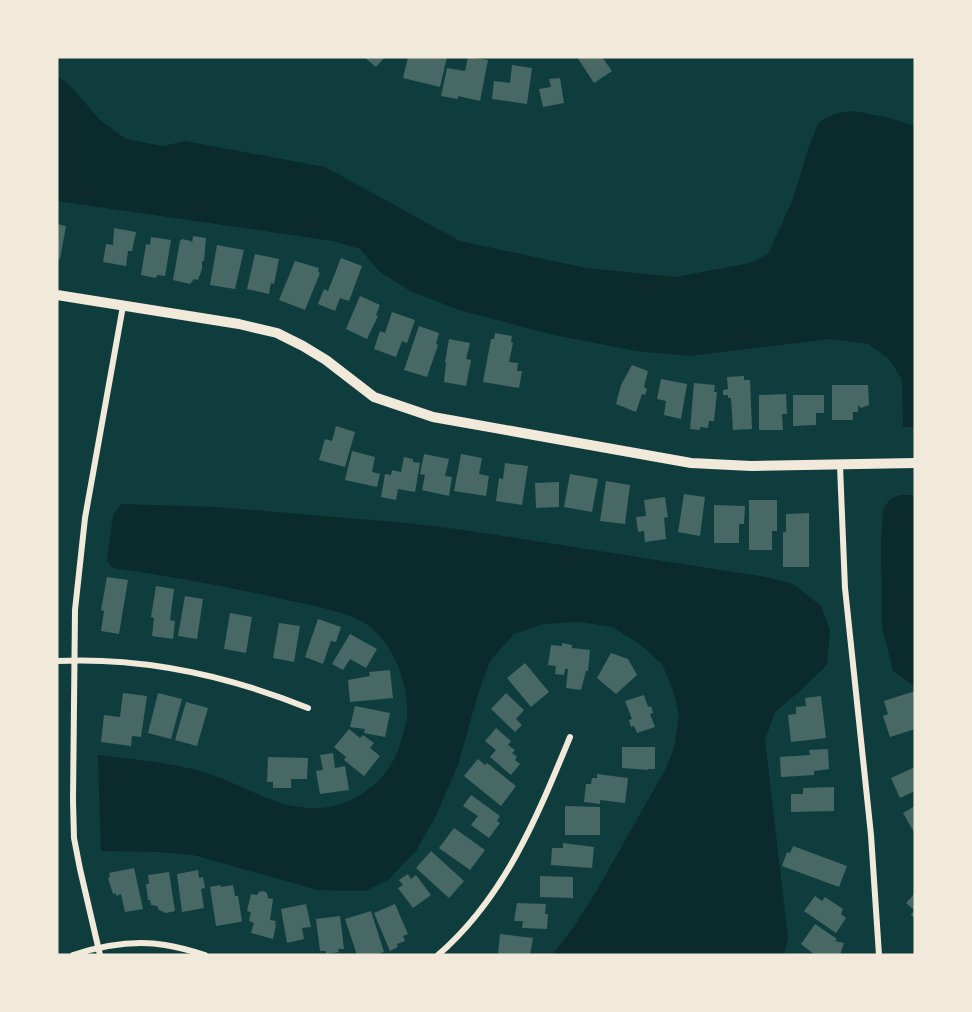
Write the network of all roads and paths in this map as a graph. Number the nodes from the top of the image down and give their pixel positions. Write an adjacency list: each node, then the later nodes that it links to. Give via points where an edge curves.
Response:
1 (57, 295): 2 (street)
2 (123, 306): 4 (street, via 277,333 326,360 374,397 433,417 691,463); 5 (street, via 79,559)
3 (915, 463): 4 (street)
4 (840, 466): 13 (street, via 845,588 871,835)
5 (75, 660): 6 (street); 7 (street, via 182,670 271,693); 9 (street, via 74,838)
6 (57, 661)
7 (308, 708)
8 (570, 737): 12 (street, via 539,814 513,865 479,911)
9 (100, 952): 10 (street); 11 (street, via 143,943)
10 (73, 955)
11 (205, 955)
12 (438, 955)
13 (879, 955)

